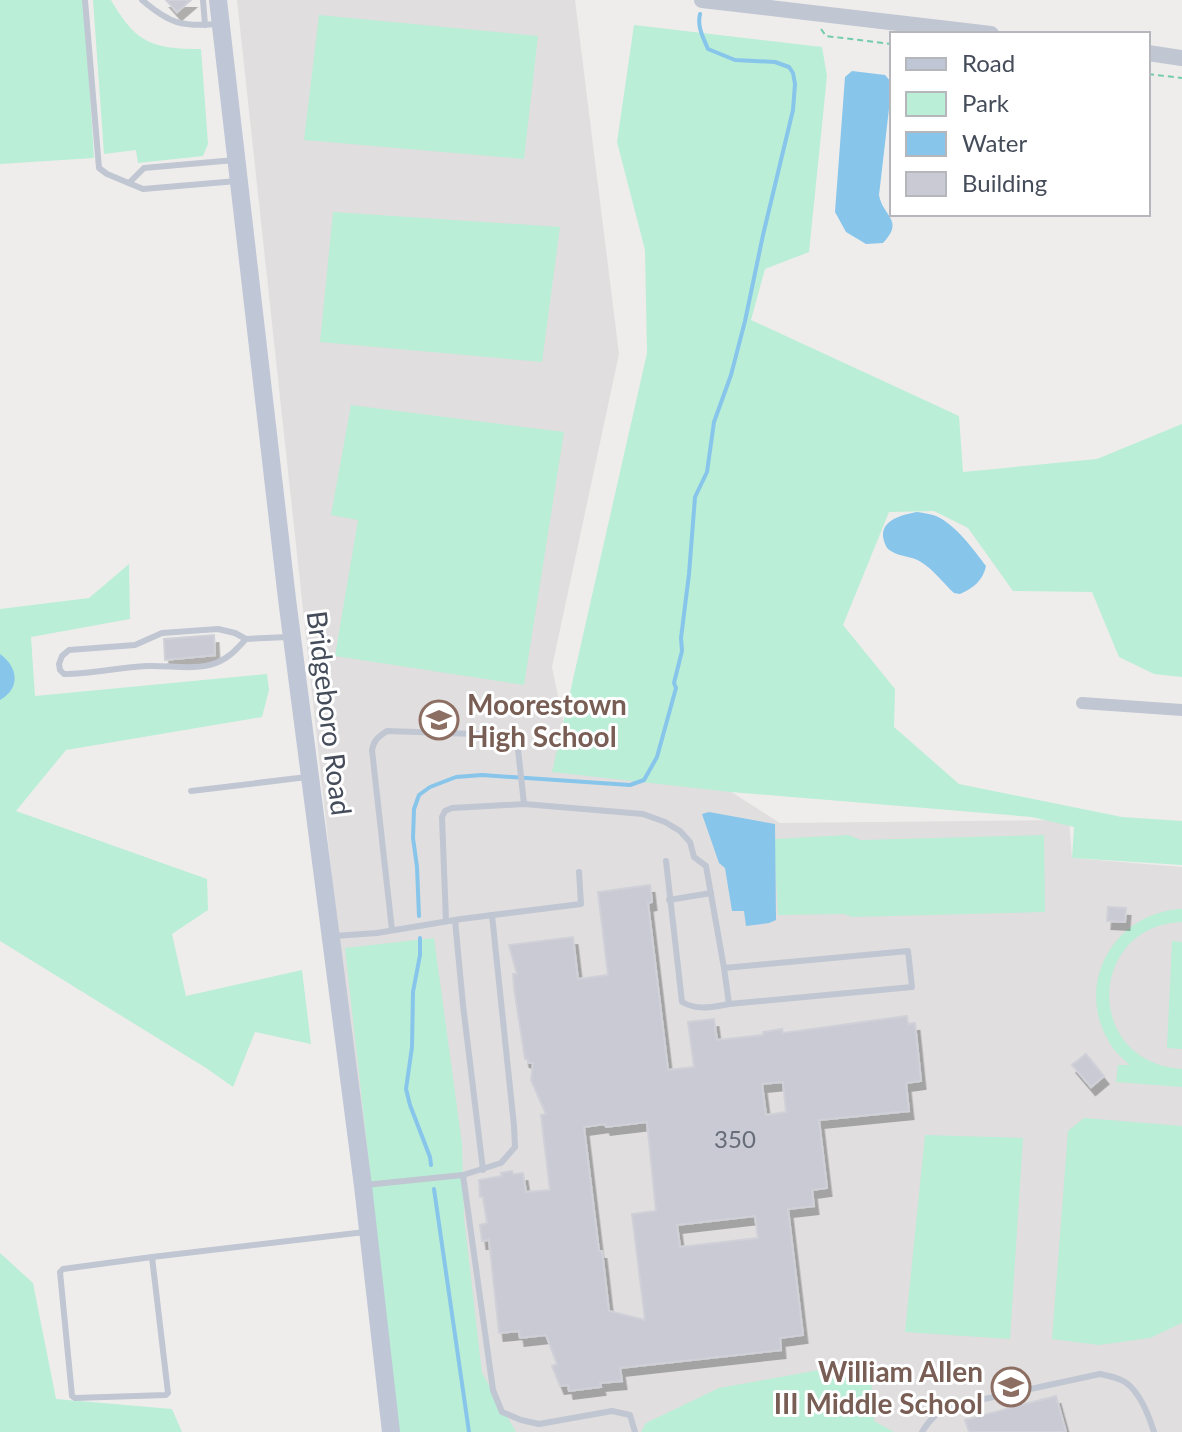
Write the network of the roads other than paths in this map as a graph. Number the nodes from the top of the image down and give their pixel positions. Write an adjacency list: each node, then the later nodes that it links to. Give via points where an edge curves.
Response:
1 (85, 0): 12 (lane, via 99,168)
2 (142, 0): 6 (lane, via 174,22)
3 (203, 0): 6 (lane)
4 (218, 0): 6 (main road, Bridgeboro Road)
5 (702, 0): 7 (street)
6 (213, 24): 10 (main road, Bridgeboro Road)
7 (974, 32)
8 (1150, 53): 9 (street)
9 (1182, 58)
10 (238, 159): 11 (main road, Bridgeboro Road); 12 (lane, via 144,168)
11 (240, 180): 12 (lane, via 143,189); 13 (main road, Bridgeboro Road)
12 (129, 183)
13 (292, 637): 14 (lane); 17 (main road, Bridgeboro Road)
14 (246, 639): 14 (lane, via 218,629 162,633 135,645 69,650 59,667 64,674 78,674 208,665 227,658)
15 (1082, 703): 16 (street)
16 (1182, 710)
17 (310, 776): 18 (lane); 28 (main road, Bridgeboro Road)
18 (191, 791)
19 (524, 804): 22 (lane, via 643,814 665,822 680,831 694,857 706,866); 26 (lane, via 445,811); 27 (lane, via 518,749 505,735 387,731 379,737 372,750)
20 (666, 861): 23 (lane)
21 (579, 872): 24 (lane, via 581,904)
22 (711, 893): 23 (lane); 29 (lane)
23 (669, 900): 30 (lane, via 682,1002 700,1009)
24 (492, 915): 25 (lane); 31 (lane, via 515,1147 501,1163)
25 (455, 920): 26 (lane); 31 (lane)
26 (446, 921): 27 (lane)
27 (392, 930): 28 (lane)
28 (331, 936): 33 (main road, Bridgeboro Road)
29 (724, 968): 30 (lane); 30 (lane, via 908,951 912,987)
30 (729, 1004)
31 (483, 1170): 32 (lane)
32 (463, 1175): 33 (lane); 36 (lane, via 493,1390 502,1412)
33 (363, 1186): 34 (main road, Bridgeboro Road)
34 (368, 1232): 35 (lane); 37 (main road, Bridgeboro Road)
35 (152, 1257): 35 (lane, via 168,1393 75,1398 60,1272)
36 (540, 1428): 38 (lane, via 612,1411 630,1415)
37 (391, 1432)
38 (635, 1432)
39 (922, 1432): 40 (lane, via 932,1417 952,1406 1100,1374 1124,1381 1133,1390)
40 (1154, 1432)

